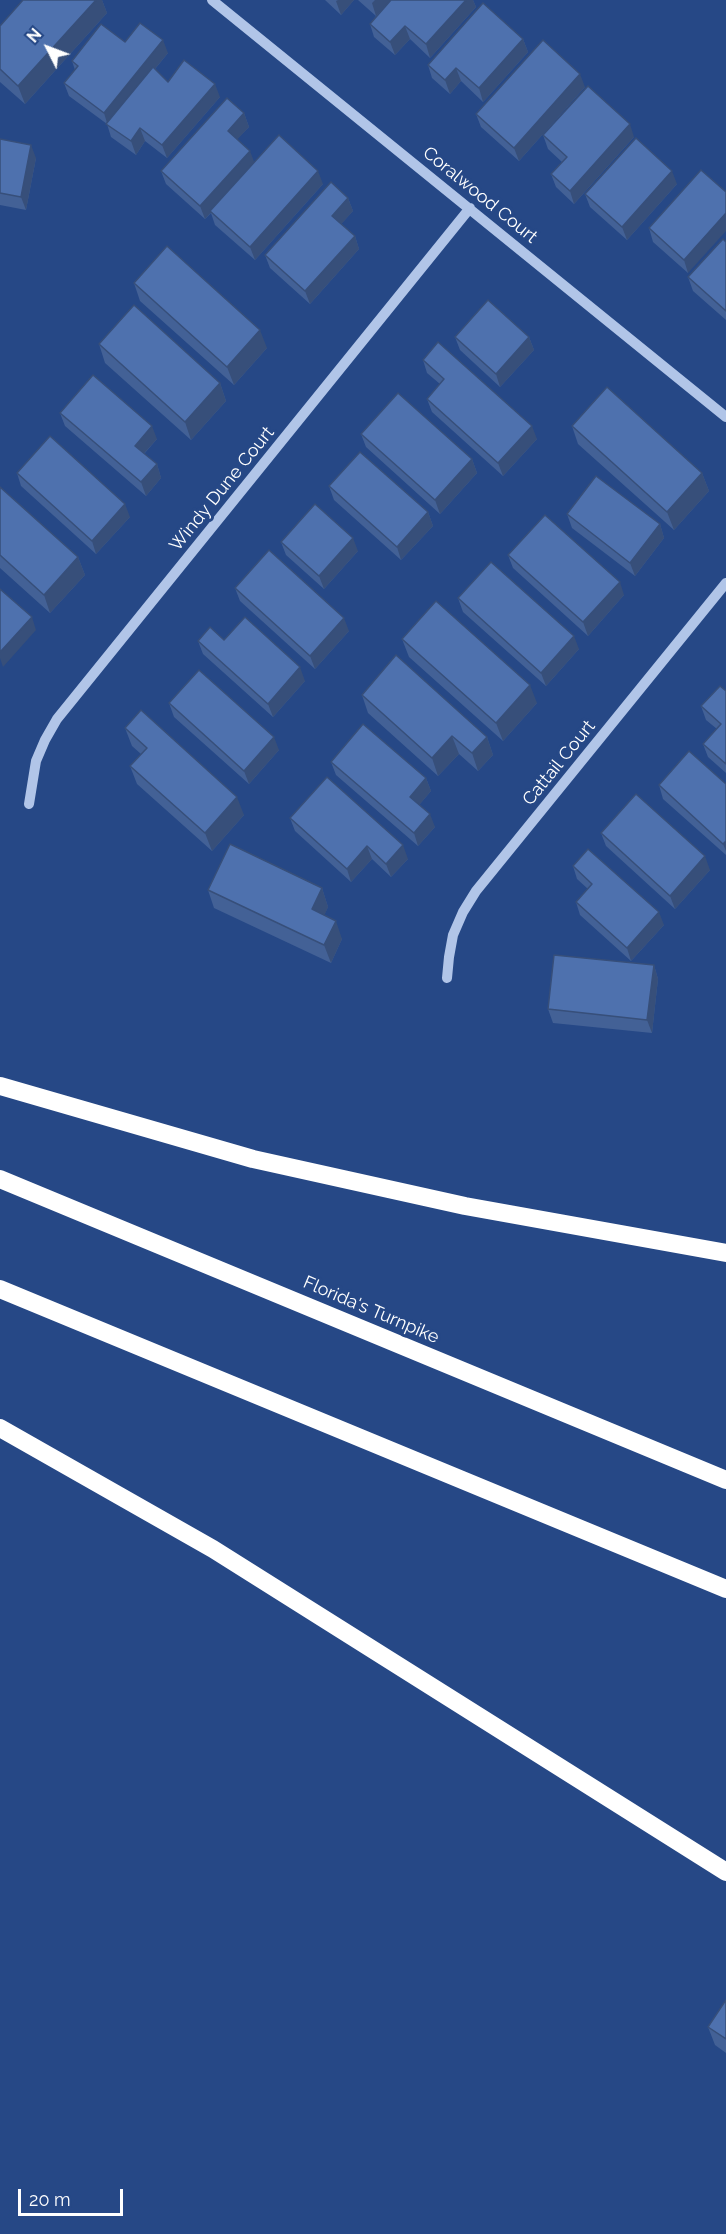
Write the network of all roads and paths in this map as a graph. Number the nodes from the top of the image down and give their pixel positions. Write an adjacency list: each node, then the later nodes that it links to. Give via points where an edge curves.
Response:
1 (212, 0): 2 (street, Coralwood Court)
2 (470, 208): 3 (street, Coralwood Court); 5 (street, Windy Dune Court, via 57,719 36,761)
3 (726, 417)
4 (726, 583): 6 (street, Cattail Court, via 476,891 453,935)
5 (29, 804)
6 (447, 978)
7 (0, 1086): 9 (highway, via 253,1159 465,1206)
8 (0, 1179): 12 (highway, Florida's Turnpike)
9 (726, 1253)
10 (0, 1289): 13 (highway)
11 (0, 1428): 14 (highway, via 213,1549)
12 (726, 1480)
13 (726, 1588)
14 (726, 1872)

